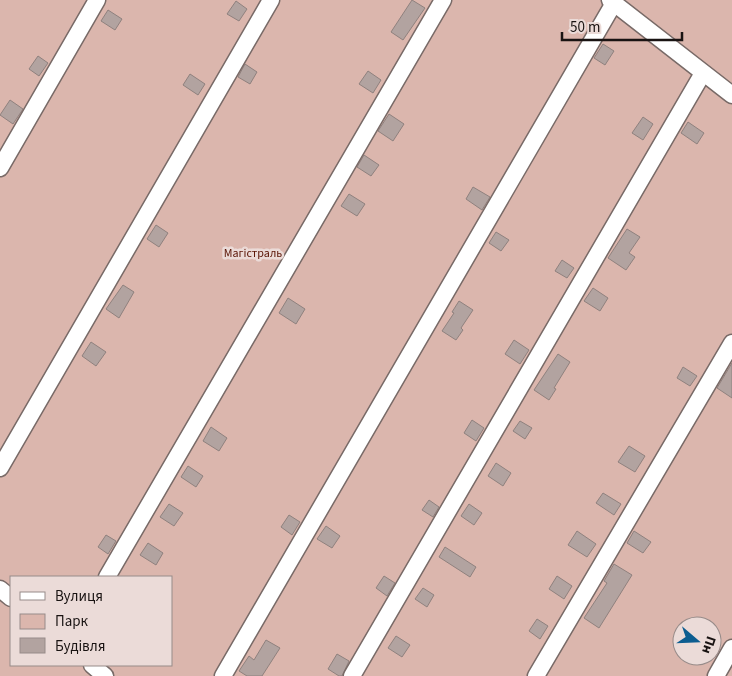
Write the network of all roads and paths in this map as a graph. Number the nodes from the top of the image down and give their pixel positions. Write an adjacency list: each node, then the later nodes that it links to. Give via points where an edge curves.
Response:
1 (97, 0): 7 (lane)
2 (271, 0): 9 (lane)
3 (443, 0): 10 (lane)
4 (612, 2): 5 (lane); 16 (lane)
5 (703, 73): 6 (lane); 17 (lane)
6 (732, 95)
7 (0, 168)
8 (732, 343): 18 (lane)
9 (0, 468)
10 (108, 576)
11 (0, 589): 12 (lane)
12 (10, 597)
13 (732, 648): 19 (lane)
14 (93, 666): 15 (lane)
15 (105, 676)
16 (223, 676)
17 (352, 676)
18 (536, 676)
19 (716, 676)

